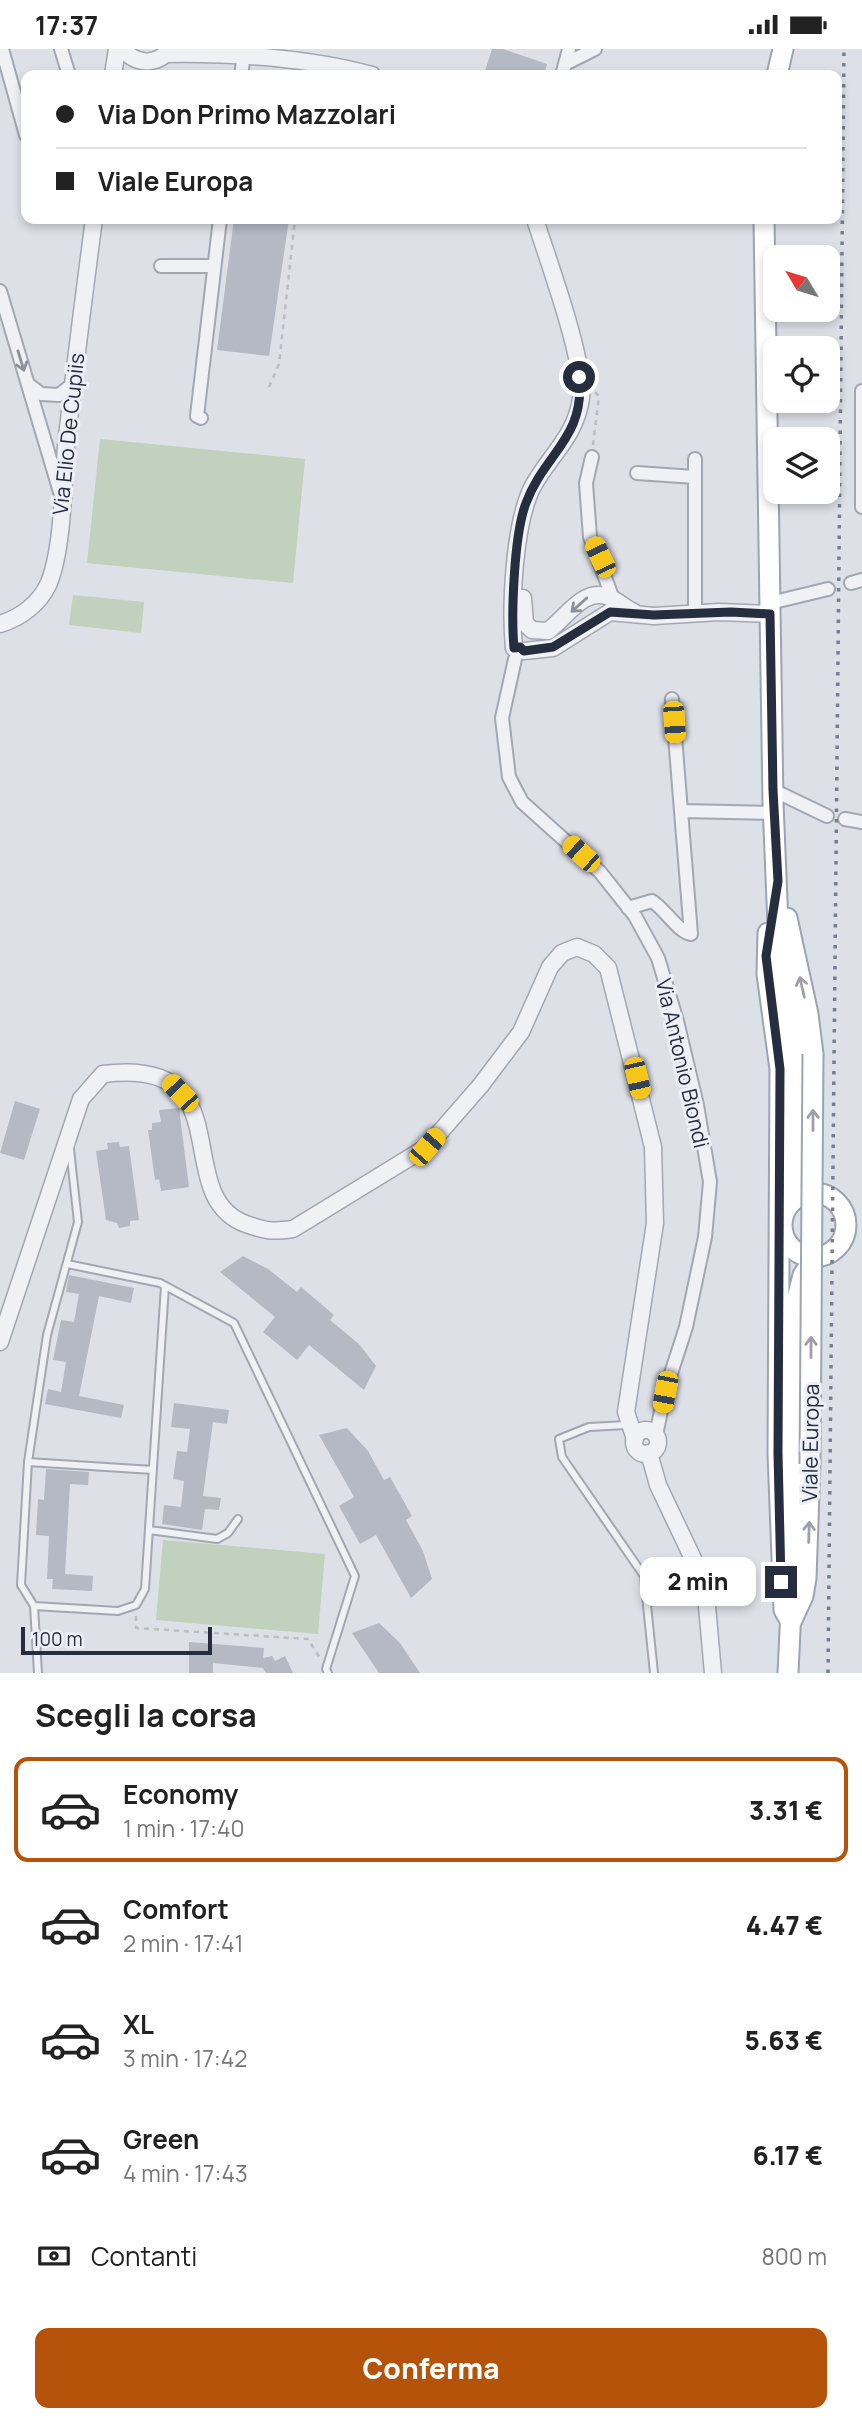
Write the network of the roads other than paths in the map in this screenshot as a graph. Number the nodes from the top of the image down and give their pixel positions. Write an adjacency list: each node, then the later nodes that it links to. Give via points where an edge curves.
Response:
1 (2, 49): 17 (street)
2 (61, 49): 12 (street)
3 (117, 49): 13 (street)
4 (123, 49): 10 (street)
5 (569, 49): 11 (street)
6 (595, 49): 11 (street)
7 (783, 49): 16 (main road)
8 (168, 52): 9 (street); 10 (street)
9 (233, 52): 14 (street); 15 (street)
10 (139, 69)
11 (563, 69)
12 (67, 70)
13 (114, 70)
14 (239, 70)
15 (335, 70)
16 (778, 70)
17 (21, 117)
18 (93, 224): 26 (street, Via Elio De Cupiis)
19 (219, 224): 22 (street)
20 (536, 224): 35 (street, via 577,359 581,397 570,434 540,475)
21 (764, 224): 38 (main road, Viale Europa)
22 (214, 266): 23 (street); 28 (street, via 197,416)
23 (161, 267)
24 (0, 291): 25 (street, one-way to 25)
25 (28, 384): 26 (street, via 41,394 59,395); 33 (street)
26 (72, 384): 33 (street, Via Elio De Cupiis)
27 (862, 391): 34 (street)
28 (201, 418)
29 (592, 457): 37 (street, via 586,483 590,537)
30 (695, 459): 32 (street)
31 (637, 473): 32 (street)
32 (695, 477): 40 (street)
33 (61, 495): 41 (street, Via Elio De Cupiis, via 56,554 48,584 35,605)
34 (862, 507)
35 (522, 515): 37 (street, one-way to 35, via 590,595 548,631 532,630 523,613 528,557); 42 (street, via 513,608)
36 (828, 589): 38 (street)
37 (613, 599): 39 (street)
38 (770, 609): 40 (street); 44 (main road, Viale Europa)
39 (636, 613): 40 (street); 42 (street, via 610,612 553,647)
40 (695, 614)
41 (0, 624)
42 (518, 653): 51 (street, Via Antonio Biondi, via 502,718 509,777 522,802 600,872)
43 (672, 699): 45 (street)
44 (773, 790): 46 (main road, Viale Europa); 47 (street)
45 (681, 811): 46 (street); 51 (street, via 691,934 682,932 664,908 652,901)
46 (774, 813): 50 (main road, Viale Europa)
47 (827, 816)
48 (845, 819): 49 (street)
49 (862, 822)
50 (778, 881): 53 (main road, Viale Europa, via 779,950 796,1060); 73 (main road, Viale Europa, via 766,956 780,1069 778,1517 783,1610); 73 (main road, Viale Europa, one-way to 50, bridge, via 806,1579 813,1054)
51 (628, 908): 66 (street, Via Antonio Biondi, via 658,958 673,1008 710,1182 705,1237)
52 (68, 1137): 61 (lane, via 78,1223); 64 (street); 65 (street, via 81,1099 103,1074 129,1071 169,1080 192,1105 215,1200 236,1220 271,1233 293,1229 427,1147 521,1033 550,967 562,953 577,947 594,954 608,968 653,1147 655,1223 627,1396)
53 (796, 1144): 54 (main road, Viale Europa, via 805,1173); 55 (main road, Viale Europa)
54 (820, 1193): 55 (main road, via 803,1194); 56 (main road)
55 (789, 1204): 59 (main road, via 782,1224)
56 (853, 1215): 58 (main road)
57 (862, 1231): 58 (main road)
58 (841, 1241): 60 (main road)
59 (788, 1244): 60 (main road, via 800,1254); 63 (main road, Viale Europa)
60 (816, 1257): 63 (main road, Viale Europa, via 803,1275)
61 (67, 1264): 62 (lane); 68 (lane, via 47,1335)
62 (165, 1286): 69 (lane); 74 (lane, via 234,1323 355,1576)
63 (795, 1307): 73 (main road, Viale Europa)
64 (0, 1342)
65 (632, 1432): 66 (street, via 646,1430); 67 (street, via 638,1450); 76 (lane, via 589,1427 559,1439 562,1457 644,1576)
66 (656, 1435): 67 (street, via 658,1446)
67 (649, 1454): 77 (street, via 658,1485 705,1584)
68 (28, 1462): 69 (lane); 72 (lane, via 21,1585)
69 (153, 1470): 71 (lane)
70 (238, 1519): 71 (lane, via 217,1539)
71 (149, 1530): 72 (lane, via 145,1589 136,1605 118,1611)
72 (34, 1606): 75 (lane)
73 (791, 1622): 78 (main road, Viale Europa)
74 (327, 1671)
75 (38, 1673)
76 (654, 1673)
77 (713, 1673)
78 (788, 1673)

